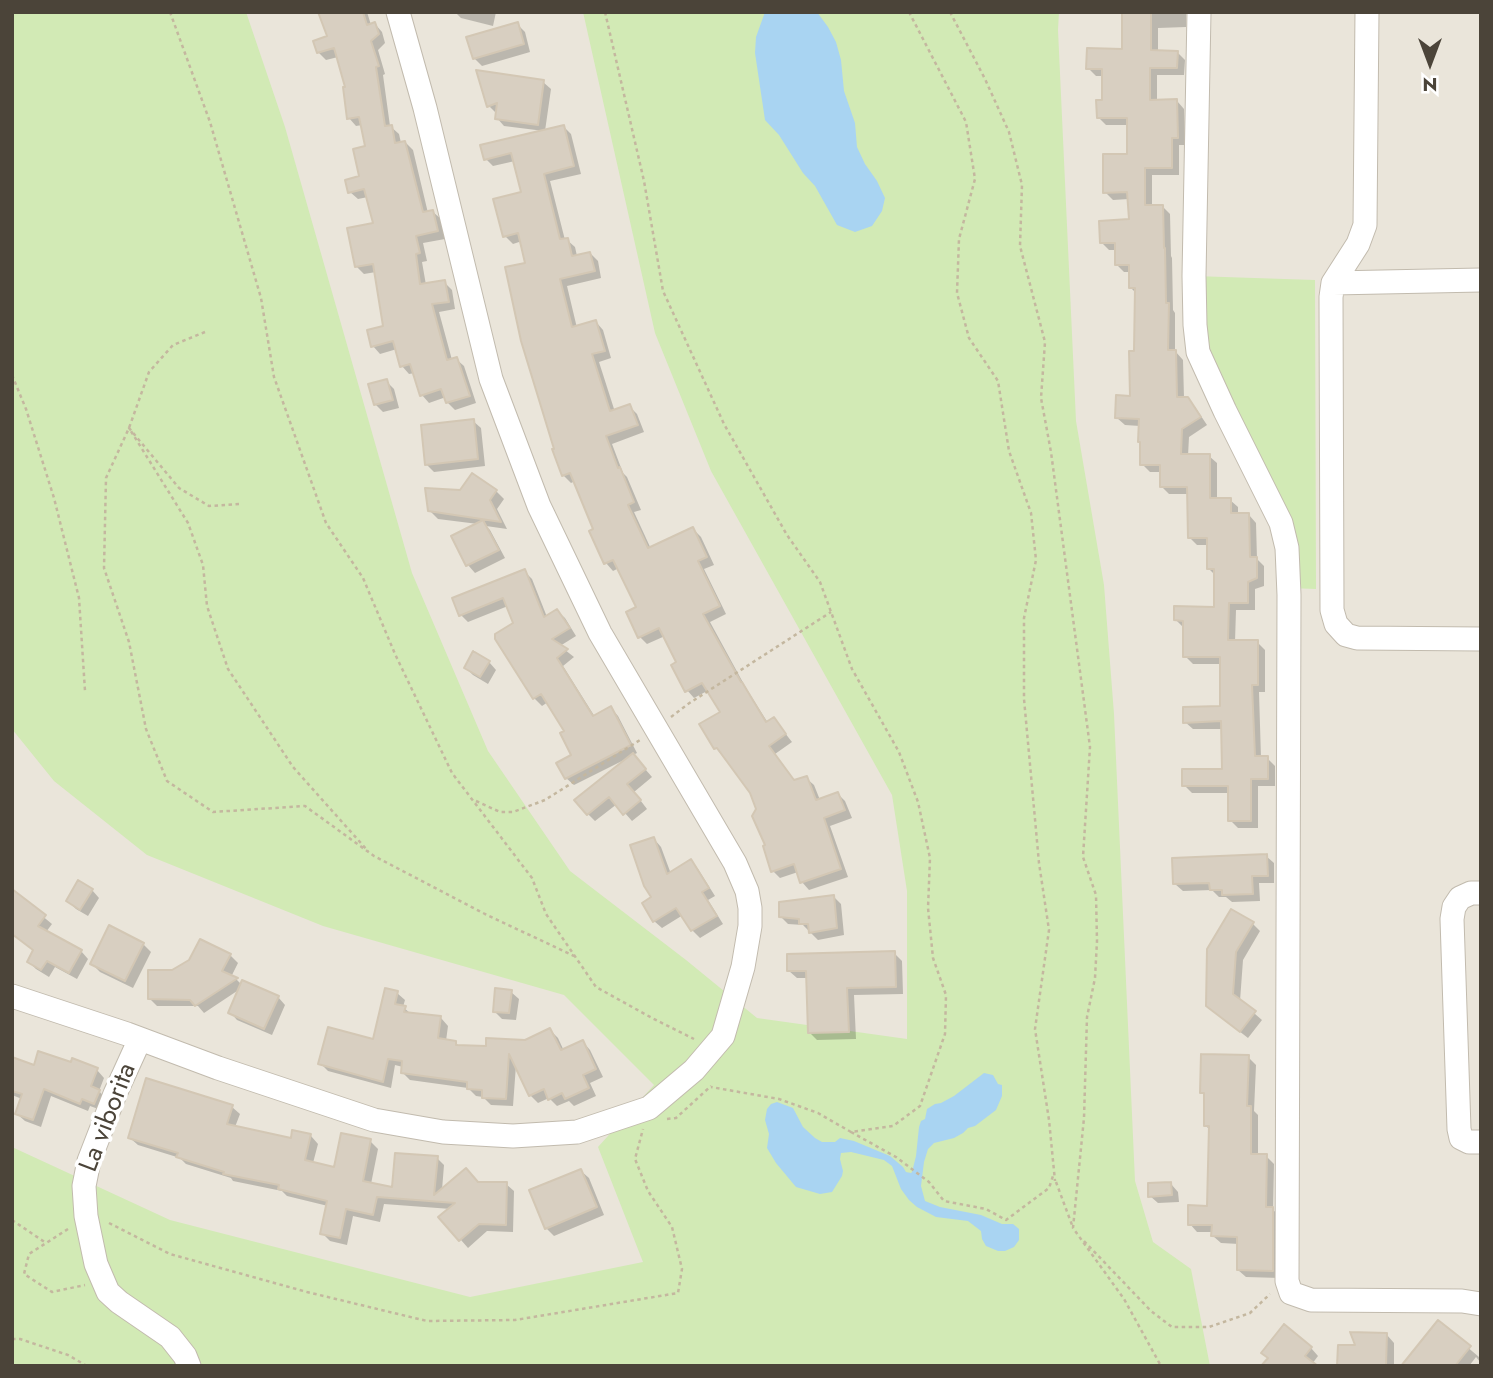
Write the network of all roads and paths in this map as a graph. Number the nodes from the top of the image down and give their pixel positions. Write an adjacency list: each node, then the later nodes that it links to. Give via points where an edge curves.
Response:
1 (170, 12): 20 (path, via 210,122 261,299 274,377 326,523 363,578 452,772 532,878 546,914)
2 (398, 12): 23 (street, via 491,379 539,506 600,633 747,891 750,926 743,967 723,1036)
3 (605, 12): 26 (path, via 644,181 663,291 724,424 787,535 820,582 852,669 899,752 918,802 930,859 933,958 946,995 945,1034 920,1105 893,1126)
4 (909, 12): 28 (path, via 966,122 975,179 959,239 957,293 970,338 998,381 1009,451 1031,513 1036,560 1024,618 1024,699 1049,930 1035,1029)
5 (950, 12): 31 (path, via 1009,132 1022,185 1020,246 1045,342 1041,398 1090,747 1083,856 1096,895 1097,941 1087,1017)
6 (1199, 12): 34 (street, via 1194,276 1198,352 1281,523 1287,548 1287,1281)
7 (1367, 12): 8 (street)
8 (1365, 225): 10 (street, via 1368,268); 11 (street)
9 (1481, 280): 10 (street)
10 (1375, 281): 11 (street)
11 (1333, 283): 16 (street, via 1332,610 1336,624 1346,635 1357,638)
12 (205, 332): 14 (path, via 173,345 149,372)
13 (12, 375): 17 (path, via 54,498 79,598)
14 (129, 428): 15 (path, via 179,488 209,506); 18 (path, via 188,523 203,565 207,606 228,669 293,767); 18 (path, via 106,478 104,568 129,642 146,729 167,781 213,812 305,806)
15 (239, 505)
16 (1481, 639)
17 (85, 691)
18 (374, 856): 20 (path)
19 (1481, 893): 27 (street, via 1460,898 1452,919 1459,1129 1461,1138)
20 (577, 958): 23 (path, via 596,987)
21 (12, 996): 22 (street)
22 (140, 1039): 23 (street, via 374,1120 443,1132 513,1136 577,1132 649,1108); 29 (street, La viborita, via 89,1161)
23 (713, 1048)
24 (711, 1087): 26 (path, via 779,1099)
25 (645, 1119): 29 (path, via 635,1159 648,1191 673,1227 682,1269 678,1293 651,1298 515,1320 427,1321 170,1254)
26 (851, 1132): 28 (path, via 929,1182 944,1201 986,1209 1006,1220 1049,1188 1054,1176)
27 (1481, 1142)
28 (1055, 1181): 31 (path)
29 (80, 1219): 32 (path); 38 (street, La viborita, via 107,1292 170,1337)
30 (12, 1220): 32 (path)
31 (1074, 1229): 34 (path, via 1151,1311 1172,1327 1209,1327 1250,1313 1270,1293); 39 (path, via 1124,1299)
32 (46, 1243): 33 (path, via 29,1254 24,1275 52,1292)
33 (93, 1284)
34 (1291, 1293): 35 (street, via 1311,1300)
35 (1481, 1304)
36 (12, 1339): 37 (path, via 68,1355)
37 (87, 1366)
38 (189, 1366)
39 (1161, 1366)

